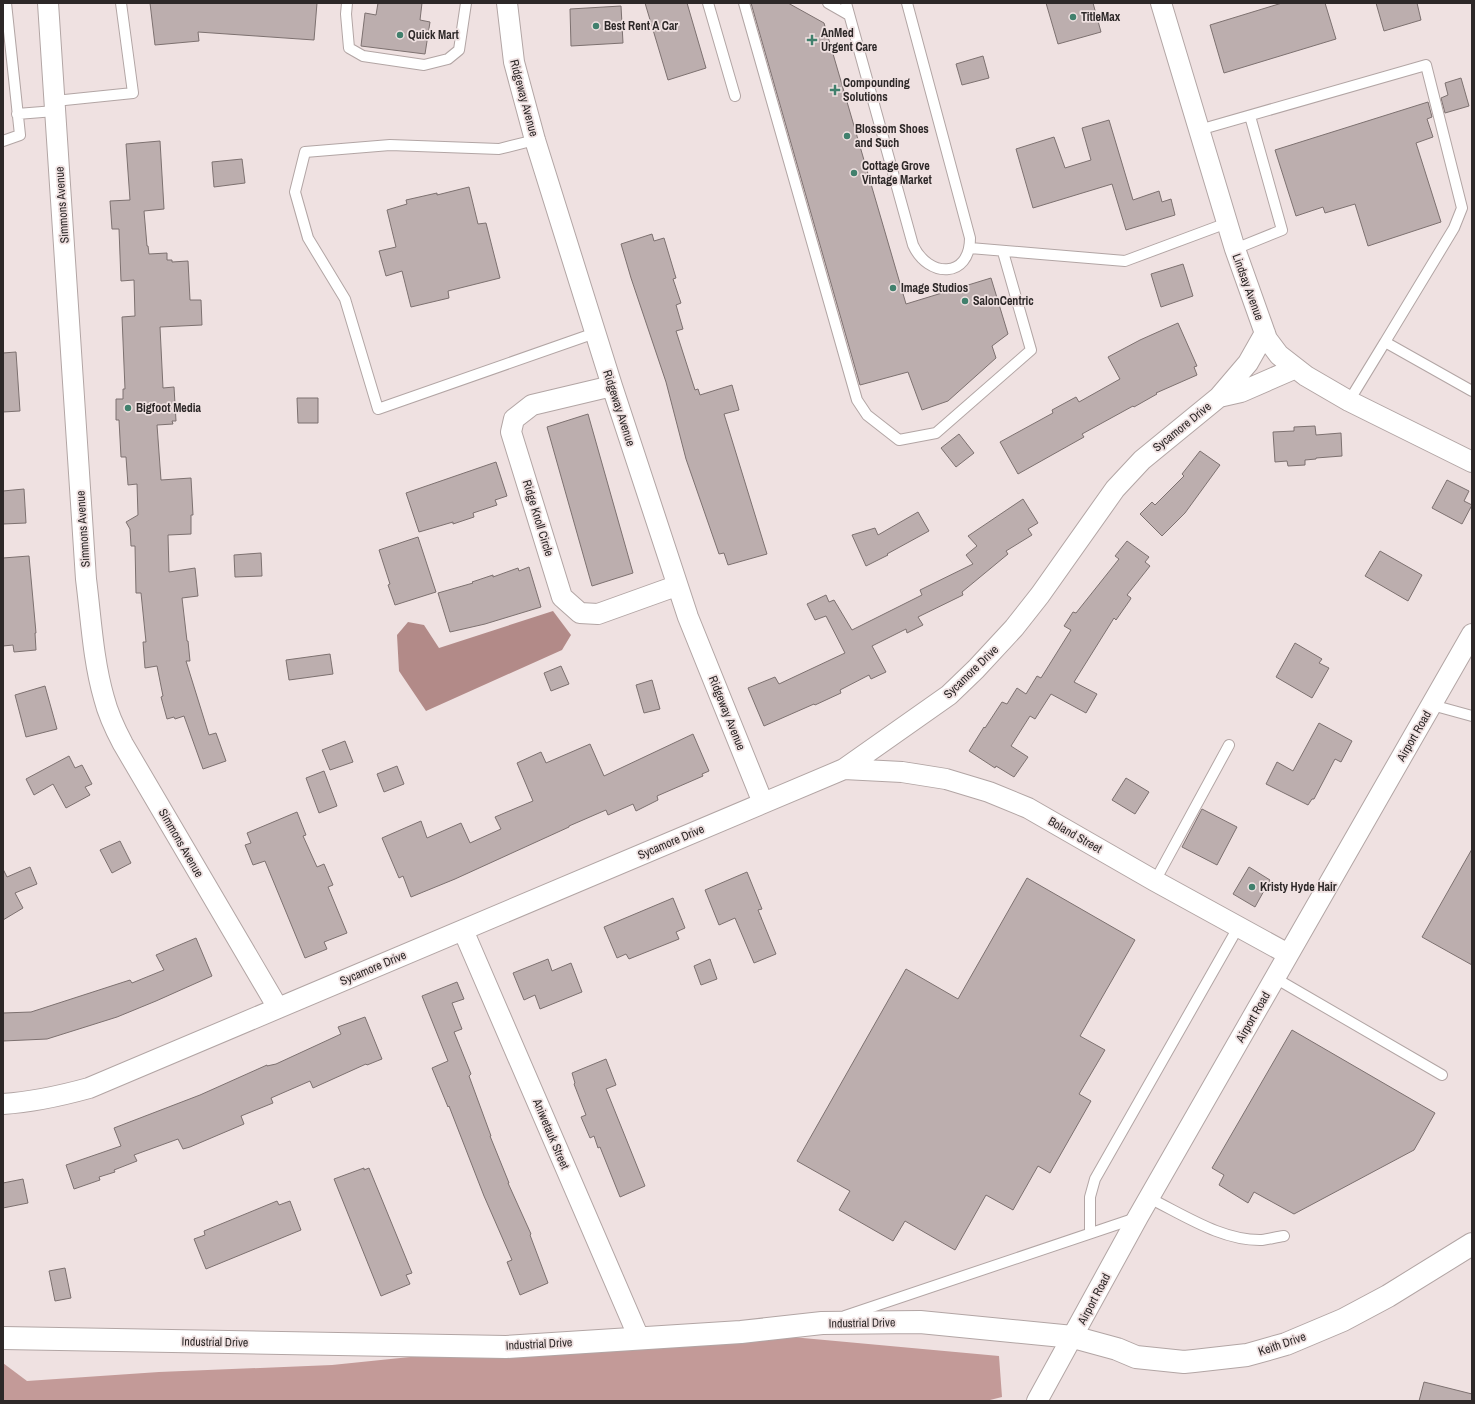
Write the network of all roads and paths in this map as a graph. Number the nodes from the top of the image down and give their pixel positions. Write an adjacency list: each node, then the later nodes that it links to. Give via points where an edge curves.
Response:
1 (6, 3): 16 (lane)
2 (48, 3): 15 (street, Simmons Avenue)
3 (121, 3): 15 (lane, via 133,92)
4 (347, 3): 5 (lane, via 348,48 363,56 424,65 448,59 459,50)
5 (466, 3)
6 (507, 3): 19 (street, Ridgeway Avenue, via 514,62)
7 (708, 3): 14 (lane)
8 (744, 3): 24 (lane, via 857,400 867,415 899,440 936,433 1031,350)
9 (828, 3): 13 (lane)
10 (846, 3): 13 (lane)
11 (907, 3): 22 (lane, via 966,221)
12 (1161, 3): 18 (street, Lindsay Avenue)
13 (849, 15): 22 (lane, via 916,252 930,265 943,270 963,261)
14 (735, 96)
15 (55, 106): 16 (lane); 46 (street, Simmons Avenue, via 86,579 97,671 111,720 123,744)
16 (17, 114): 20 (lane, via 20,135)
17 (1250, 116): 18 (lane); 23 (lane, via 1282,230); 27 (lane, via 1426,65 1462,208 1454,228)
18 (1199, 130): 21 (street, Lindsay Avenue)
19 (535, 140): 25 (street, Ridgeway Avenue); 25 (lane, via 499,149 390,145 304,152 295,192 308,238 345,299 378,409)
20 (3, 141)
21 (1227, 223): 23 (street, Lindsay Avenue); 24 (lane, via 1125,261)
22 (970, 248): 24 (lane)
23 (1235, 249): 26 (street, Lindsay Avenue)
24 (1003, 252)
25 (595, 333): 29 (street, Ridgeway Avenue)
26 (1265, 333): 28 (street, Lindsay Avenue, via 1279,355); 31 (street, Sycamore Drive, via 1248,363)
27 (1385, 342): 30 (lane); 32 (lane)
28 (1296, 368): 31 (street, Sycamore Drive, via 1241,392); 32 (street, Lindsay Avenue)
29 (612, 386): 34 (street, Ridgeway Avenue); 34 (street, Ridge Knoll Circle, via 532,405 514,419 511,432 562,597 580,613 598,614)
30 (1472, 390)
31 (1219, 397): 39 (street, Sycamore Drive, via 1142,460 1115,489 1040,595 976,669 949,695)
32 (1349, 401): 33 (street, Lindsay Avenue)
33 (1472, 462)
34 (676, 586): 40 (street, Ridgeway Avenue)
35 (1472, 634): 36 (street, Airport Road)
36 (1432, 705): 37 (lane); 44 (street, Airport Road)
37 (1472, 716)
38 (1228, 745): 41 (lane)
39 (844, 769): 40 (street, Sycamore Drive); 41 (street, Boland Street, via 909,773 946,779 989,792 1028,808)
40 (763, 803): 43 (street, Sycamore Drive)
41 (1155, 881): 42 (street, Boland Street)
42 (1240, 926): 44 (street, Boland Street); 51 (lane, via 1095,1179 1090,1196)
43 (463, 930): 46 (street, Sycamore Drive); 57 (street, Aniwetauk Street)
44 (1288, 954): 45 (street, Airport Road)
45 (1275, 978): 47 (lane); 49 (street, Airport Road)
46 (278, 1008): 48 (street, Sycamore Drive, via 89,1088 58,1097)
47 (1442, 1075)
48 (3, 1104)
49 (1149, 1198): 50 (street, Airport Road); 52 (lane, via 1213,1230 1234,1237 1262,1240)
50 (1138, 1217): 51 (lane); 55 (street, Airport Road)
51 (1090, 1233): 54 (lane)
52 (1284, 1236)
53 (1472, 1244): 55 (street, Keith Drive, via 1388,1296 1343,1320 1286,1344 1247,1355 1184,1362 1136,1357)
54 (822, 1323): 55 (street, Industrial Drive, via 920,1322); 57 (street, Industrial Drive, via 741,1332)
55 (1073, 1337): 58 (street, Airport Road)
56 (3, 1338): 57 (street, Industrial Drive, via 506,1347)
57 (639, 1338)
58 (1037, 1401)

